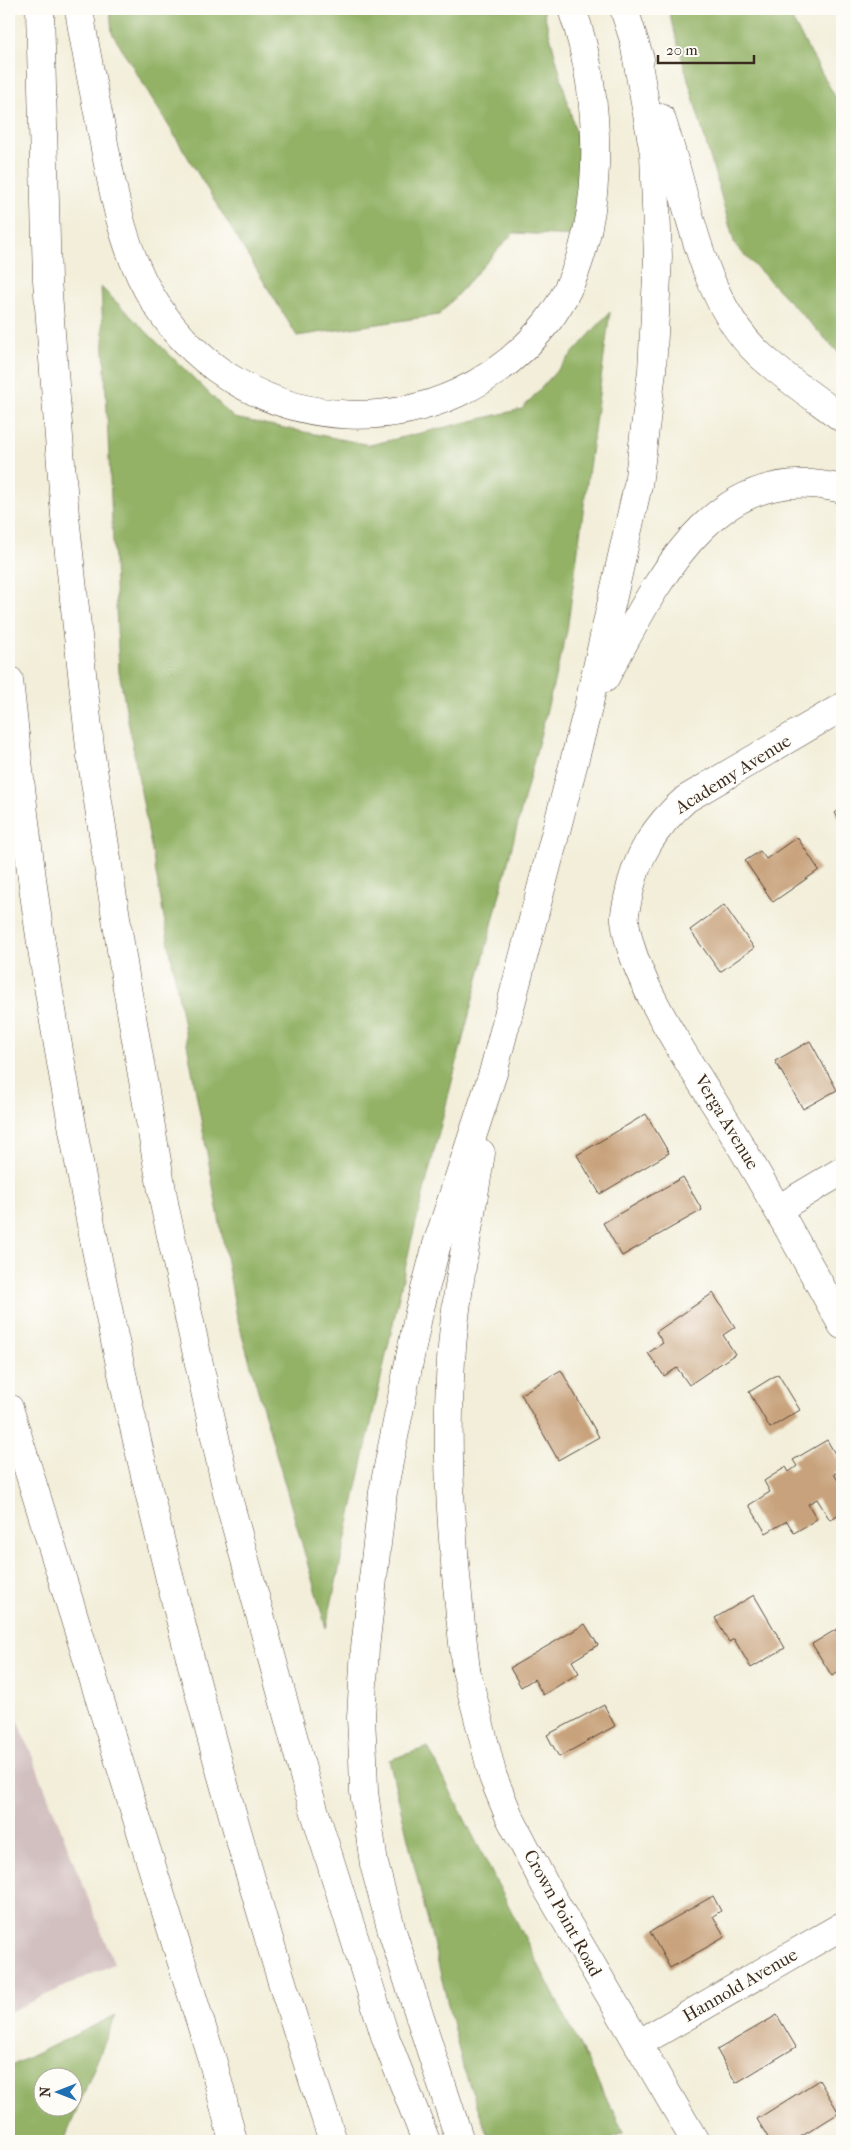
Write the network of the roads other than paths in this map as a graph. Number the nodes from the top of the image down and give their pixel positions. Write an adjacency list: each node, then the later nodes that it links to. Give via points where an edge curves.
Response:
1 (40, 9): 23 (main road, via 47,280 65,516 91,756 165,1208 229,1501 307,1786 386,2039)
2 (79, 9): 3 (main road, via 123,231 139,273 156,304 183,340 241,386 311,412 351,416 390,414 456,393 491,375 520,351 550,319 570,282 587,238 593,198 594,112)
3 (572, 9)
4 (624, 9): 5 (main road)
5 (634, 42): 6 (main road, via 675,158 714,289 734,323 760,355); 10 (main road, via 648,109 654,162 658,257 652,371 638,485)
6 (842, 418)
7 (842, 489): 10 (main road, via 812,484 774,488 738,501 706,523 677,554 654,589)
8 (9, 680): 22 (main road, via 42,947 116,1350 211,1732 274,1956)
9 (842, 707): 11 (main road, Academy Avenue, via 686,799 665,818 651,837 632,879)
10 (587, 712): 12 (main road)
11 (625, 915): 14 (main road, Verga Avenue, via 639,972)
12 (493, 1072): 18 (main road, Crown Point Road, via 461,1279 450,1378 449,1470 466,1670 493,1777 509,1816); 24 (main road, via 437,1244 394,1428 374,1554 361,1718 369,1832 382,1897)
13 (842, 1171): 14 (main road)
14 (778, 1209): 15 (main road, Verga Avenue)
15 (842, 1325)
16 (10, 1408): 19 (main road)
17 (842, 1926): 18 (main road, Hannold Avenue)
18 (638, 2044): 25 (main road, Crown Point Road)
19 (214, 2066): 20 (main road); 21 (main road)
20 (233, 2141)
21 (244, 2141)
22 (333, 2141)
23 (426, 2141)
24 (460, 2141)
25 (695, 2141)

